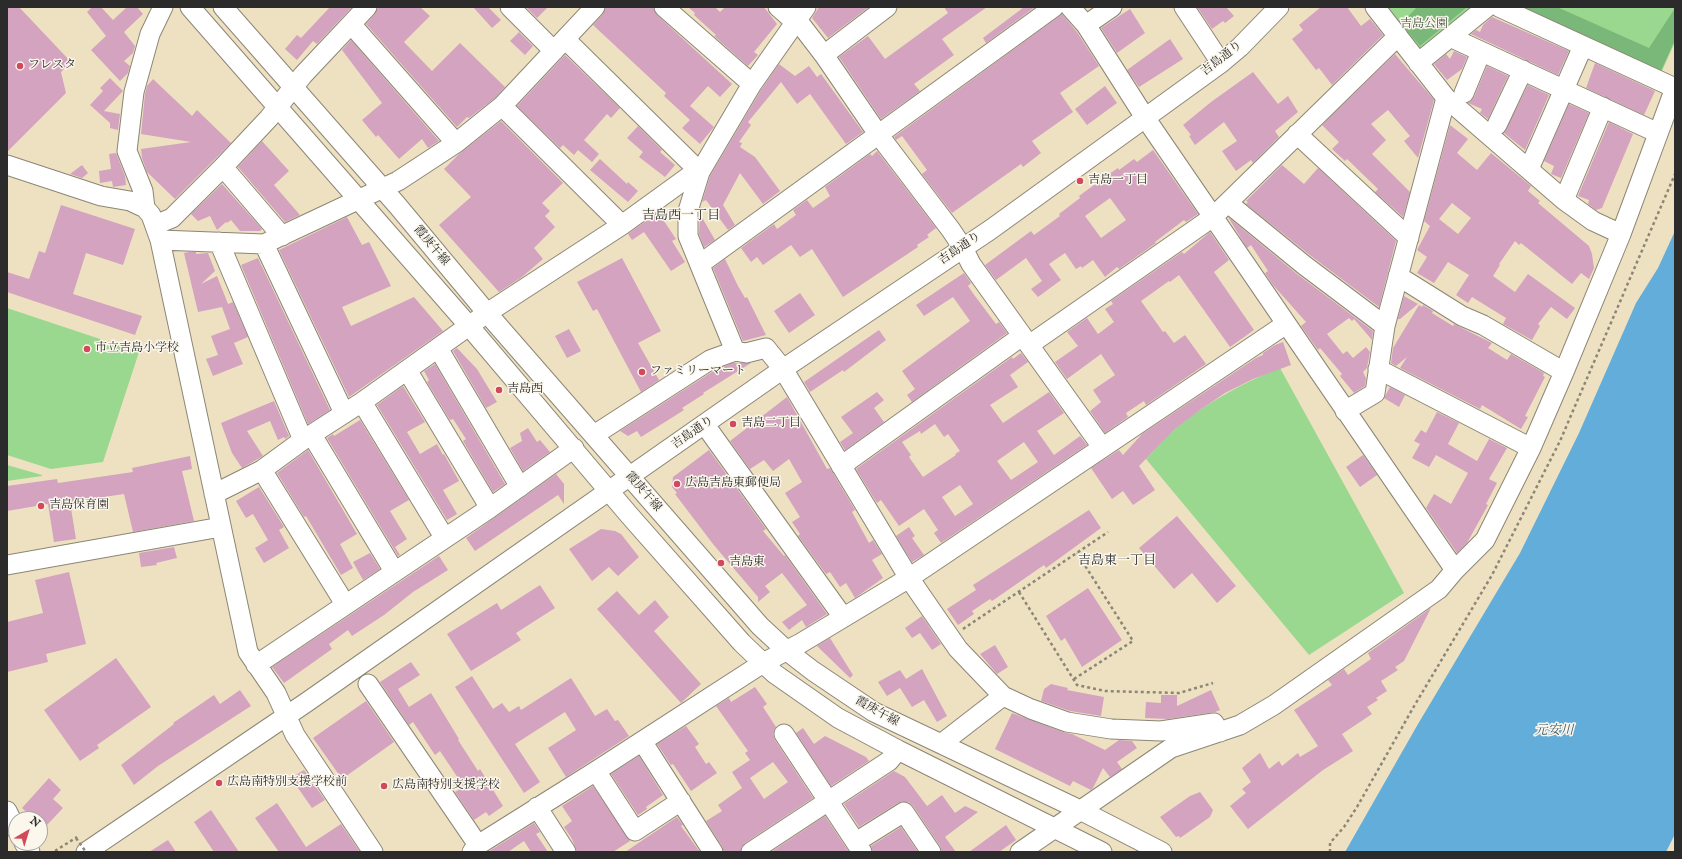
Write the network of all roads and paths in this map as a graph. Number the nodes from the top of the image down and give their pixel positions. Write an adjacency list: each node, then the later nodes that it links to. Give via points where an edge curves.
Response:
1 (163, 7): 54 (street, via 150,34 134,92 127,151 143,191)
2 (190, 7): 38 (street)
3 (223, 7): 32 (street, 霞庚午線)
4 (367, 7): 20 (street)
5 (510, 7): 24 (street)
6 (595, 7): 24 (street)
7 (664, 7): 31 (street)
8 (778, 7): 19 (street)
9 (806, 7): 19 (street)
10 (887, 7): 27 (street)
11 (1054, 7): 43 (street)
12 (1070, 7): 21 (street)
13 (1112, 7): 21 (street)
14 (1184, 7): 29 (street)
15 (1279, 7): 29 (street, 吉島通り, via 1240,47)
16 (1375, 7): 22 (street)
17 (1487, 7): 23 (street)
18 (1499, 7): 25 (street)
19 (795, 22): 27 (street, via 801,25); 31 (street)
20 (351, 24): 32 (street); 45 (street)
21 (1086, 25): 40 (street)
22 (1398, 36): 28 (street); 44 (street)
23 (1450, 37): 26 (street); 28 (street)
24 (560, 45): 37 (street); 49 (street)
25 (1583, 46): 33 (street); 34 (street)
26 (1481, 52): 30 (street); 35 (street)
27 (824, 55): 43 (street)
28 (1418, 62): 36 (street)
29 (1220, 63): 40 (street, 吉島通り)
30 (1523, 70): 34 (street); 41 (street)
31 (752, 84): 49 (street)
32 (293, 87): 38 (street); 50 (street, 霞庚午線)
33 (1675, 88): 42 (street)
34 (1564, 90): 39 (street); 48 (street)
35 (1464, 93)
36 (1446, 98): 48 (street); 60 (street)
37 (502, 106): 45 (street); 56 (street)
38 (278, 107): 47 (street); 51 (street)
39 (1603, 107): 42 (street); 52 (street)
40 (1144, 116): 55 (street); 63 (street, 吉島通り)
41 (1497, 125)
42 (1658, 133): 58 (street)
43 (878, 134): 63 (street); 64 (street)
44 (1297, 134): 53 (street); 60 (street)
45 (456, 143): 50 (street, via 398,181)
46 (7, 165): 54 (street, via 101,196 130,201)
47 (223, 167): 57 (street); 59 (street)
48 (1528, 169): 52 (street)
49 (700, 172): 56 (street, via 691,175); 64 (street, via 688,210 688,236)
50 (382, 188): 51 (street); 66 (street, 霞庚午線)
51 (358, 200): 59 (street); 68 (street)
52 (1564, 200): 58 (street, via 1593,221)
53 (1228, 203): 55 (street); 69 (street)
54 (145, 208): 57 (street)
55 (1213, 217): 67 (street); 70 (street)
56 (622, 225): 66 (street)
57 (158, 233): 61 (street); 91 (street)
58 (1621, 234): 76 (street)
59 (282, 236): 62 (street)
60 (1409, 238): 65 (street)
61 (219, 242): 62 (street); 82 (street)
62 (264, 244): 79 (street)
63 (963, 248): 70 (street, via 970,264); 73 (street, 吉島通り)
64 (700, 264): 72 (street)
65 (1398, 276): 69 (street); 76 (street, via 1462,316 1483,325)
66 (487, 313): 68 (street); 81 (street, 霞庚午線)
67 (1286, 324): 78 (street); 83 (street)
68 (469, 326): 71 (street); 84 (street)
69 (1385, 326): 74 (street)
70 (1026, 341): 83 (street); 86 (street)
71 (438, 348): 75 (street); 89 (street)
72 (735, 352): 73 (street, via 746,353 766,348); 81 (street, via 710,360)
73 (783, 369): 80 (street, 吉島通り); 86 (street)
74 (1378, 369): 78 (street, via 1375,393); 85 (street)
75 (407, 370): 77 (street); 92 (street)
76 (1564, 372): 85 (street)
77 (362, 402): 79 (street); 95 (street)
78 (1346, 411): 98 (street)
79 (344, 413): 82 (street)
80 (705, 425): 88 (street, 吉島通り); 103 (street)
81 (594, 435): 88 (street, 霞庚午線)
82 (308, 437): 87 (street); 99 (street)
83 (1102, 447): 100 (street)
84 (574, 448): 89 (street); 90 (street)
85 (1530, 448): 98 (street, via 1486,540)
86 (841, 466): 100 (street)
87 (262, 470): 91 (street); 102 (street)
88 (629, 477): 90 (street, 吉島通り); 105 (street, 霞庚午線, via 760,626)
89 (520, 487): 92 (street)
90 (608, 491): 106 (street, via 742,643); 112 (street, 吉島通り)
91 (214, 494): 93 (street)
92 (490, 508): 95 (street)
93 (221, 527): 97 (street); 107 (street, via 243,634 248,652)
94 (1108, 532): 96 (path)
95 (444, 537): 99 (street)
96 (1078, 553): 101 (path); 108 (path, via 1133,641)
97 (7, 565)
98 (1455, 570): 113 (street, via 1439,589 1274,706 1240,725)
99 (394, 571): 102 (street)
100 (908, 578): 103 (street); 111 (street, via 958,649)
101 (1019, 592): 104 (path); 108 (path)
102 (345, 604): 107 (street)
103 (843, 616): 105 (street)
104 (961, 630)
105 (786, 651): 106 (street); 116 (street, 霞庚午線, via 874,712)
106 (763, 663): 115 (street); 117 (street, via 838,718)
107 (256, 665): 112 (street, via 276,693)
108 (1074, 679): 109 (path, via 1077,685 1105,691 1140,693 1179,693)
109 (1213, 683)
110 (368, 684): 126 (street)
111 (1003, 696): 113 (street, via 1067,722 1096,727 1161,730 1214,723); 116 (street)
112 (287, 715): 124 (street, 吉島通り); 128 (street, via 295,735)
113 (1220, 732): 122 (street, via 1171,748)
114 (784, 734): 119 (street)
115 (642, 741): 118 (street); 120 (street)
116 (941, 744): 122 (street, 霞庚午線)
117 (898, 750): 119 (street, via 889,761); 123 (street)
118 (596, 771): 120 (street, via 635,831); 121 (street)
119 (829, 800): 125 (street); 131 (street)
120 (681, 801): 130 (street)
121 (537, 807): 126 (street); 129 (street)
122 (1080, 810): 123 (street); 135 (street, 霞庚午線)
123 (1053, 828): 133 (street); 134 (street)
124 (80, 846): 127 (path)
125 (859, 847): 132 (street, via 904,812)
126 (475, 849)
127 (55, 851)
128 (373, 852)
129 (566, 852)
130 (714, 852)
131 (751, 852)
132 (931, 852)
133 (1020, 852)
134 (1102, 852)
135 (1162, 852)

